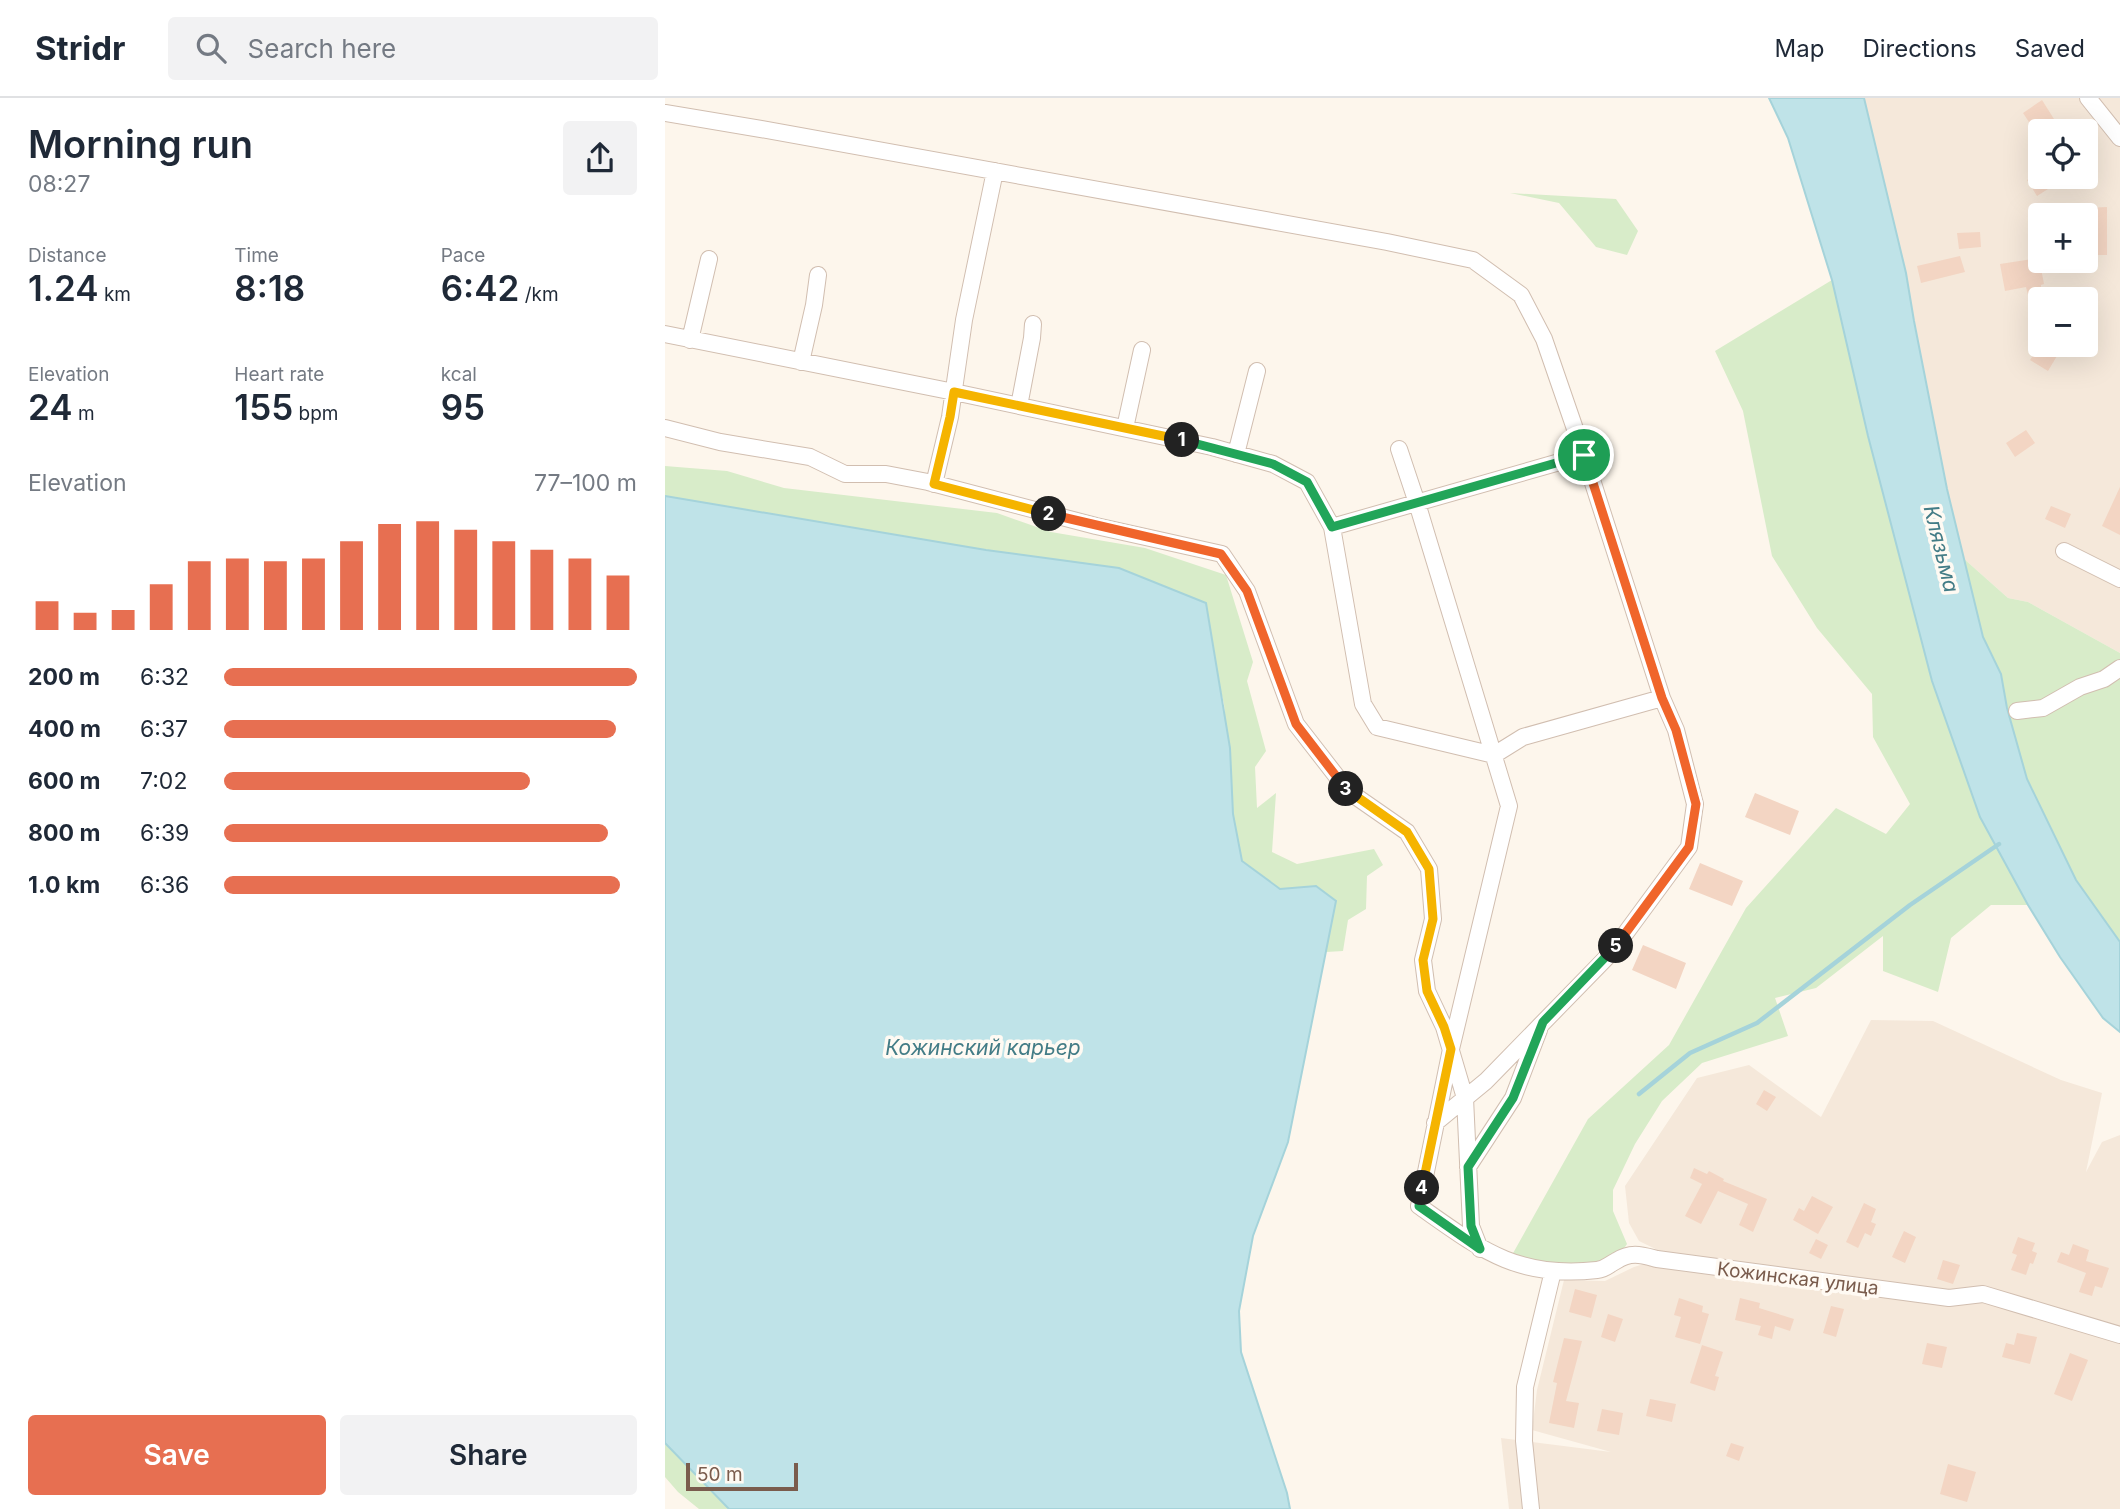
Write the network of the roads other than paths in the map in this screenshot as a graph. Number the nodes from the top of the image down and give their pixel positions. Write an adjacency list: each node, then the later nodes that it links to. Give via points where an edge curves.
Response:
1 (2088, 98): 3 (street)
2 (665, 113): 4 (street)
3 (2120, 138)
4 (995, 171): 13 (street); 19 (street, via 1473,260 1521,295 1544,339)
5 (709, 259): 9 (street)
6 (818, 275): 11 (street)
7 (1033, 324): 14 (street)
8 (665, 334): 9 (street)
9 (690, 340): 11 (street)
10 (1142, 351): 16 (street)
11 (801, 362): 13 (street)
12 (1257, 372): 18 (street)
13 (954, 392): 14 (street); 20 (street)
14 (1019, 406): 16 (street)
15 (665, 428): 20 (street, via 810,457 845,474 886,474)
16 (1125, 428): 18 (street)
17 (1399, 449): 21 (street)
18 (1236, 454): 22 (street, via 1273,464 1307,482)
19 (1584, 455): 21 (street); 26 (street)
20 (934, 484): 30 (street, via 1221,554 1247,591 1296,724 1348,791 1407,832 1429,869 1433,919 1424,971 1427,991)
21 (1417, 503): 22 (street); 28 (street)
22 (1332, 527): 28 (street, via 1363,704 1377,727)
23 (2064, 551): 24 (street)
24 (2120, 579)
25 (2120, 668): 27 (street, via 2043,708)
26 (1662, 698): 28 (street, via 1523,737); 29 (street, via 1676,730 1696,804 1689,847 1611,953)
27 (2017, 711)
28 (1494, 755): 30 (street, via 1509,806)
29 (1543, 1022): 31 (street); 33 (street, via 1513,1098)
30 (1451, 1049): 31 (street); 32 (street)
31 (1465, 1098): 32 (street); 33 (street)
32 (1435, 1124): 34 (street, Кожинская улица, via 1419,1206)
33 (1468, 1167): 34 (street, via 1471,1226)
34 (1480, 1249): 35 (street, Кожинская улица, via 1521,1266)
35 (1553, 1271): 36 (street, Кожинская улица, via 1605,1270 1634,1253 1948,1298 1983,1294); 37 (street, via 1525,1387 1524,1441)
36 (2120, 1335)
37 (1531, 1509)

